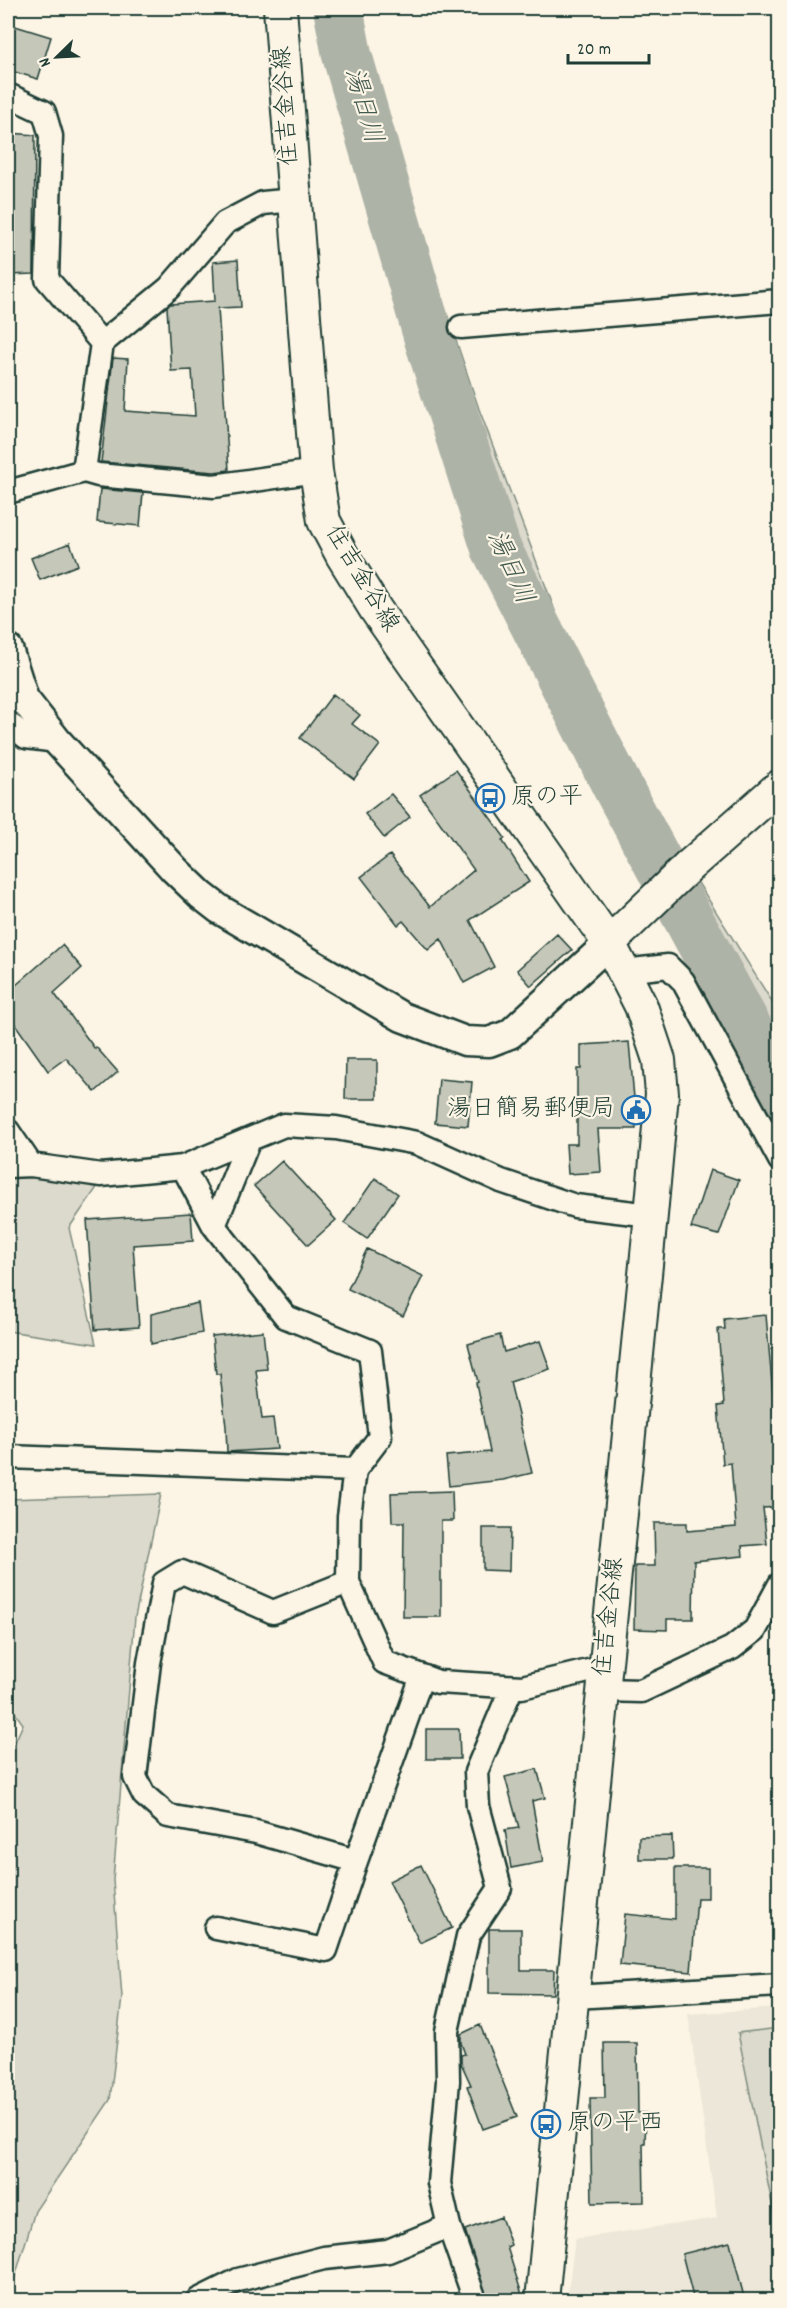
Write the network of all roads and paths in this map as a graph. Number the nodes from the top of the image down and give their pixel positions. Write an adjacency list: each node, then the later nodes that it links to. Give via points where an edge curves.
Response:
1 (280, 8): 3 (main road, 住吉金谷線)
2 (8, 95): 6 (street, via 44,111 51,136 47,279)
3 (294, 200): 6 (street, via 263,203 225,223 169,288); 8 (main road, 住吉金谷線)
4 (780, 301): 5 (street)
5 (460, 327)
6 (102, 343): 7 (street)
7 (84, 471): 8 (street, via 214,486); 9 (street)
8 (316, 471): 14 (main road, 住吉金谷線, via 324,521 364,592)
9 (8, 492)
10 (8, 649): 12 (street, via 24,699)
11 (8, 723): 12 (street, via 26,736)
12 (57, 741): 14 (street, via 201,896 402,1017 465,1041 489,1042 510,1034)
13 (780, 786): 14 (main road)
14 (609, 943): 15 (main road, 住吉金谷線)
15 (624, 971): 18 (street, via 668,966 683,981); 22 (main road, 住吉金谷線, via 641,1006 659,1060 662,1094)
16 (8, 1131): 19 (street)
17 (249, 1140): 21 (street); 22 (street, via 284,1125 336,1128 417,1143 501,1181 575,1206); 23 (street)
18 (780, 1160)
19 (31, 1165): 20 (street); 21 (street, via 101,1175)
20 (8, 1166)
21 (183, 1167): 23 (street)
22 (651, 1215): 29 (main road, 住吉金谷線)
23 (214, 1226): 25 (street, via 286,1317 370,1351 380,1437)
24 (8, 1457): 25 (street)
25 (355, 1470): 26 (street, via 349,1516)
26 (348, 1582): 28 (street, via 384,1662); 31 (street, via 273,1612 182,1572 164,1583 149,1663 135,1777 144,1795 168,1816 256,1832)
27 (780, 1584): 29 (street, via 755,1630 732,1648 641,1691)
28 (422, 1676): 30 (street, via 438,1682); 31 (street)
29 (604, 1679): 30 (street); 34 (main road, 住吉金谷線)
30 (512, 1687): 35 (street, via 476,1772 478,1806 500,1888 468,1936 447,2031 448,2081 439,2183)
31 (356, 1861): 32 (street, via 326,1950)
32 (216, 1928)
33 (780, 1985): 34 (street)
34 (574, 1997): 38 (main road, 住吉金谷線)
35 (449, 2226): 36 (street, via 388,2252 324,2258 238,2280); 37 (street)
36 (198, 2301)
37 (475, 2301)
38 (542, 2301)

